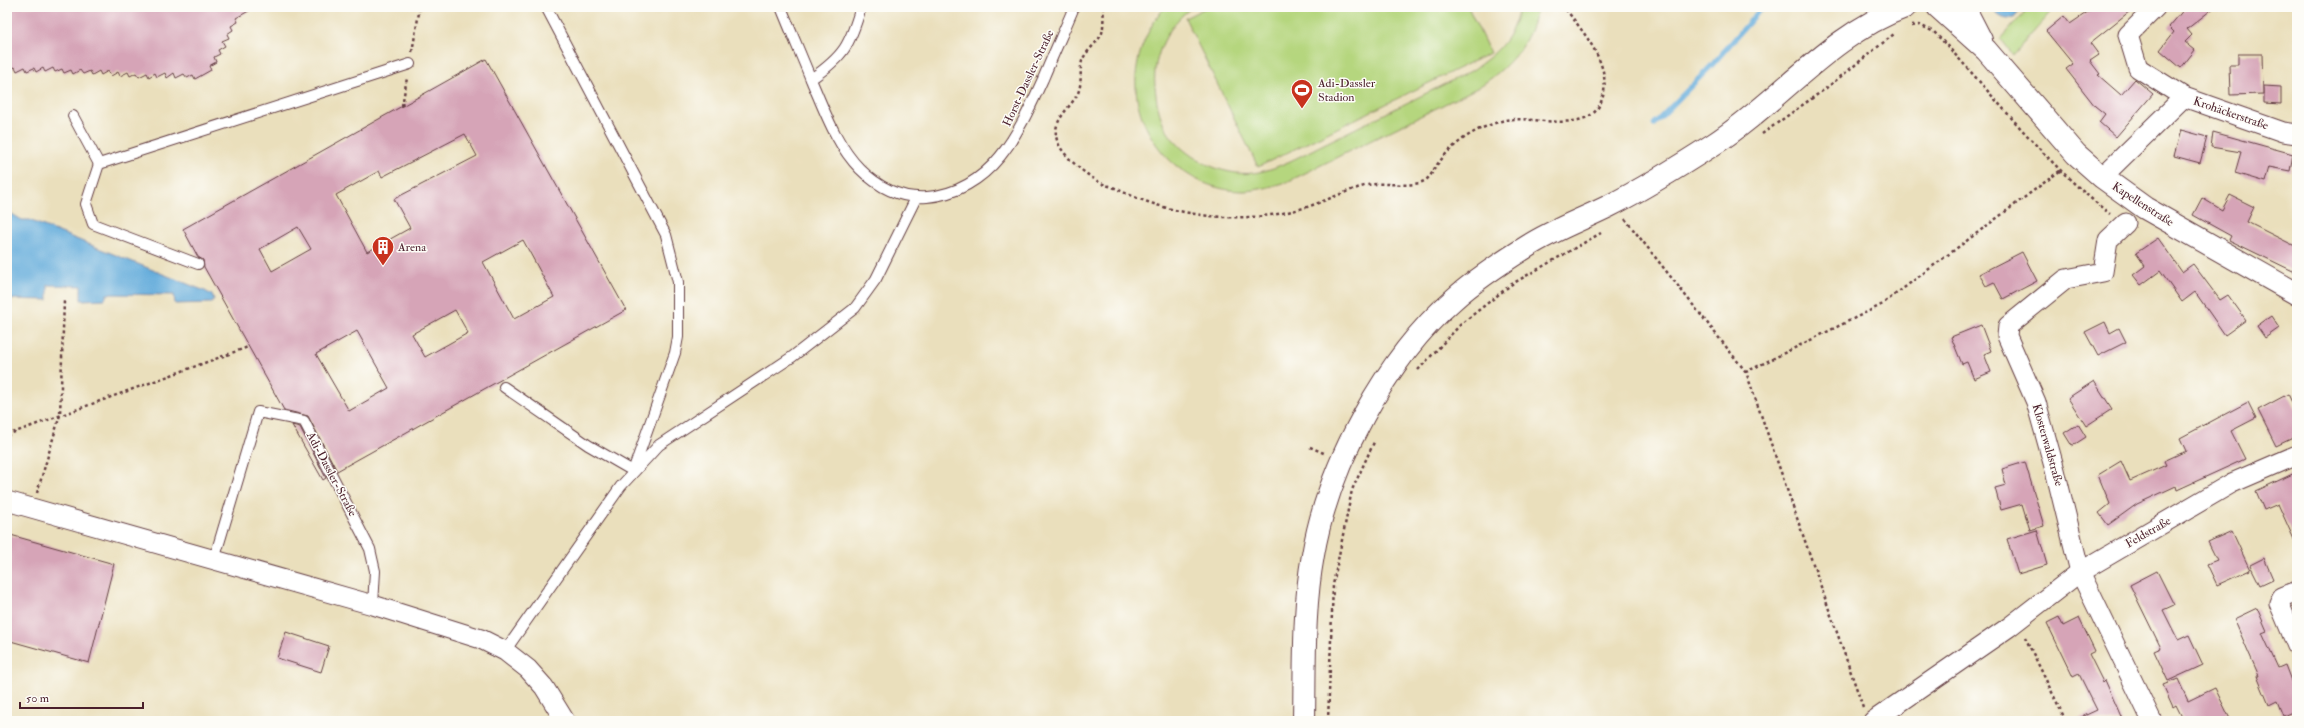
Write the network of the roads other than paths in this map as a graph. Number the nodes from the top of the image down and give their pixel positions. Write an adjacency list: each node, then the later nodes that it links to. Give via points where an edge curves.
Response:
1 (546, 7): 25 (lane, via 666,235 678,282 678,337 675,353)
2 (781, 7): 13 (lane, Horst-Dassler-Straße)
3 (861, 7): 13 (lane, via 851,39 844,51)
4 (1074, 7): 19 (lane, Horst-Dassler-Straße, via 1025,118 1005,152 991,167 959,190)
5 (1873, 7): 10 (street)
6 (1938, 7): 11 (street)
7 (1964, 7): 11 (street)
8 (2156, 7): 14 (street, via 2128,35 2138,68)
9 (1907, 17): 10 (street, via 1888,13)
10 (1841, 43): 35 (street, via 1715,144 1619,215 1530,245 1454,299 1401,355 1356,430 1326,496 1312,556)
11 (1986, 50): 18 (street, Kapellenstraße, via 2014,84 2068,162)
12 (410, 64): 17 (lane)
13 (811, 79): 19 (lane, Horst-Dassler-Straße, via 829,120 860,168 885,189)
14 (2184, 97): 16 (street, Krohäckerstraße, via 2283,132); 18 (street, Krohäckerstraße)
15 (73, 116): 17 (lane)
16 (2297, 134)
17 (99, 164): 21 (lane, via 86,204 93,224)
18 (2102, 177): 22 (street, Kapellenstraße, via 2145,208)
19 (916, 198): 25 (lane, via 876,279 855,308 792,356 659,445)
20 (2126, 223): 28 (street, Klosterwaldstraße, via 2108,240 2103,272 2066,279 2008,326 2007,336 2036,402)
21 (198, 264)
22 (2297, 294)
23 (504, 387): 25 (lane, via 588,445)
24 (2297, 455): 28 (street, Feldstraße, via 2232,483)
25 (634, 471): 32 (lane)
26 (7, 501): 27 (street)
27 (214, 560): 30 (street); 30 (lane, Adi-Dassler-Straße, via 258,412 304,421 370,548 375,571)
28 (2080, 572): 33 (street, Feldstraße, via 2013,624); 36 (street, Klosterwaldstraße)
29 (2297, 591): 31 (street, via 2282,597 2279,603)
30 (373, 605): 32 (street, via 463,632)
31 (2297, 646)
32 (505, 651): 34 (street, via 528,669)
33 (1869, 717)
34 (565, 721)
35 (1304, 721)
36 (2152, 721)

